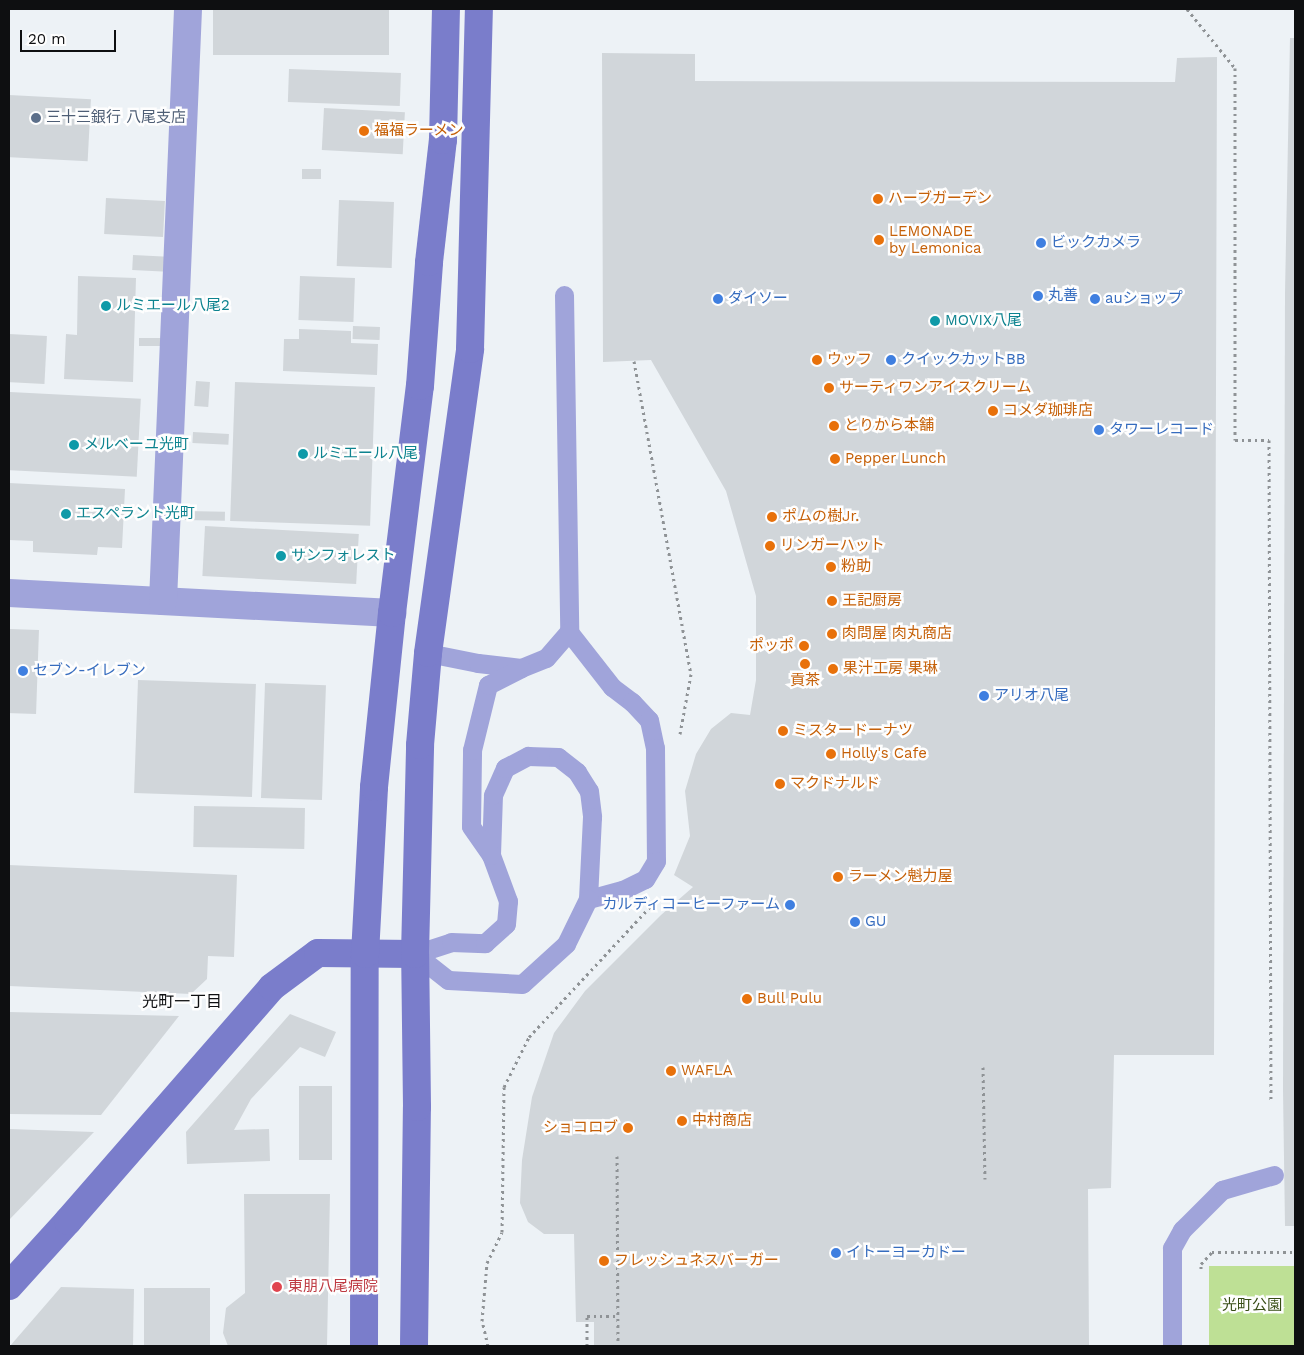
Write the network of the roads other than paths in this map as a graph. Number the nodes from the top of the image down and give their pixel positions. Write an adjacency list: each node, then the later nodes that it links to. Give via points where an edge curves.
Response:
1 (188, 9): 6 (street)
2 (446, 9): 7 (street, via 443,140 429,262 420,386)
3 (479, 9): 9 (street, via 470,349)
4 (564, 295): 8 (lane)
5 (9, 594): 6 (street)
6 (163, 601): 7 (street)
7 (392, 613): 13 (street, via 374,787)
8 (569, 632): 10 (lane, via 546,658); 12 (lane, via 612,687 649,720 655,748 656,861 646,879 622,890)
9 (428, 653): 10 (lane); 14 (street, via 420,745)
10 (521, 668): 11 (lane, via 488,685 472,750 471,826)
11 (491, 855): 12 (lane, via 493,795 505,768 528,756 558,758 577,772 589,791 592,817); 14 (lane, via 508,901 506,924 484,943 451,942)
12 (588, 899): 14 (lane, via 566,944 522,984 448,980)
13 (365, 954): 14 (street); 16 (street, via 318,953 272,987); 17 (street)
14 (415, 954): 18 (street)
15 (1274, 1175): 19 (lane, via 1222,1190 1182,1230 1172,1248)
16 (9, 1286)
17 (364, 1346)
18 (414, 1346)
19 (1172, 1346)

